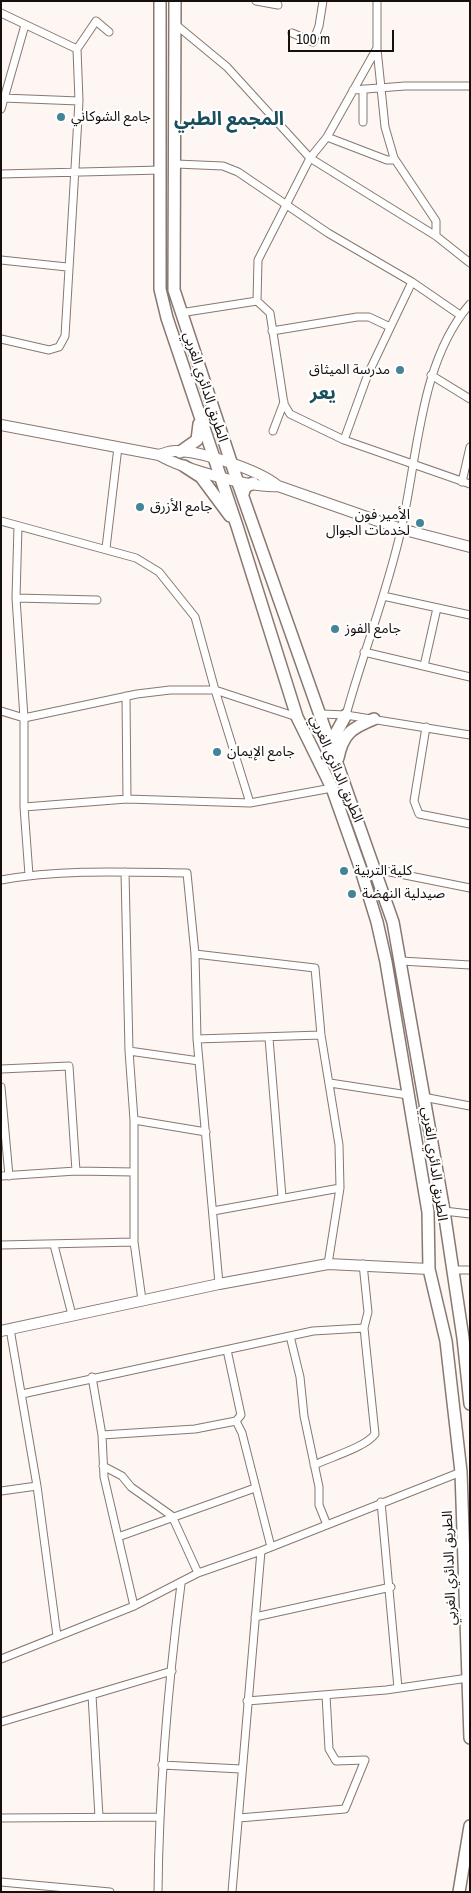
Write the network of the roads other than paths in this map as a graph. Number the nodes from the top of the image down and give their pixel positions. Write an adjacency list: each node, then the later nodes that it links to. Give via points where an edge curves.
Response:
1 (160, 1): 8 (main road, الطريق الدائري الغربي)
2 (175, 1): 9 (main road, الطريق الدائري الغربي)
3 (256, 1): 6 (street)
4 (323, 1): 12 (street, via 313,42)
5 (377, 1): 13 (street)
6 (278, 5)
7 (1, 13): 10 (street)
8 (160, 22): 9 (main road); 27 (main road, الطريق الدائري الغربي)
9 (175, 24): 24 (street, via 227,67); 26 (main road, الطريق الدائري الغربي)
10 (25, 25): 14 (street); 19 (street)
11 (109, 32): 14 (street, via 96,21)
12 (292, 33)
13 (377, 48): 16 (street); 18 (street)
14 (77, 49): 20 (street)
15 (470, 86): 16 (street)
16 (382, 88): 17 (street); 25 (street, via 385,126)
17 (363, 89): 18 (street); 22 (street)
18 (353, 90): 23 (street)
19 (3, 98): 20 (street); 21 (street)
20 (79, 101): 28 (street)
21 (1, 109)
22 (364, 122)
23 (327, 138): 24 (street); 25 (street)
24 (310, 158): 30 (street); 31 (street)
25 (395, 160): 31 (street, via 436,221)
26 (176, 164): 30 (street, via 224,166); 38 (main road, الطريق الدائري الغربي, via 174,290)
27 (161, 170): 28 (street); 46 (main road, الطريق الدائري الغربي, via 160,289)
28 (73, 173): 29 (street); 34 (street)
29 (1, 174)
30 (285, 204): 35 (street); 36 (street, via 258,260)
31 (436, 236): 33 (street)
32 (1, 260): 34 (street)
33 (470, 263)
34 (68, 268): 42 (street, via 65,336 59,347 48,350)
35 (412, 282): 39 (street); 40 (street)
36 (257, 301): 38 (street); 41 (street, via 270,313)
37 (470, 304): 39 (street)
38 (180, 313): 55 (main road, الطريق الدائري الغربي)
39 (460, 316): 43 (street)
40 (390, 327): 41 (street, via 368,317 356,317); 49 (street, via 368,374)
41 (272, 331): 45 (street)
42 (1, 339)
43 (431, 375): 44 (street); 56 (street)
44 (470, 398)
45 (284, 402): 48 (street); 49 (street, via 290,414)
46 (200, 419): 52 (main road, via 197,440); 54 (main road, الطريق الدائري الغربي)
47 (1, 425): 50 (street)
48 (273, 431)
49 (344, 440): 56 (street)
50 (118, 447): 53 (street); 70 (street)
51 (470, 447): 60 (street)
52 (180, 452): 53 (street); 54 (street)
53 (159, 455): 57 (street)
54 (212, 457): 55 (street); 58 (main road, الطريق الدائري الغربي)
55 (232, 464): 59 (main road, الطريق الدائري الغربي); 63 (street, via 270,479)
56 (412, 465): 60 (street); 68 (street)
57 (184, 466): 58 (street); 67 (main road, via 201,477)
58 (219, 476): 59 (street); 67 (main road, الطريق الدائري الغربي)
59 (237, 480): 61 (street); 64 (main road, الطريق الدائري الغربي)
60 (462, 482): 62 (street)
61 (253, 483): 63 (street); 64 (main road, via 245,487)
62 (470, 484)
63 (278, 486): 68 (street)
64 (243, 494): 82 (main road, الطريق الدائري الغربي)
65 (1, 521): 66 (street)
66 (18, 526): 70 (street); 72 (street)
67 (238, 526): 84 (main road, الطريق الدائري الغربي)
68 (401, 530): 69 (street); 71 (street)
69 (470, 547)
70 (106, 548): 79 (street, via 136,558 159,572 195,617)
71 (383, 596): 74 (street); 76 (street)
72 (16, 598): 73 (street); 85 (street)
73 (97, 600)
74 (437, 608): 75 (street); 77 (street)
75 (470, 615)
76 (364, 652): 77 (street); 83 (street)
77 (424, 666): 78 (street)
78 (470, 677)
79 (215, 690): 80 (street, via 170,690); 84 (street); 92 (street)
80 (126, 696): 85 (street); 91 (street)
81 (1, 711): 85 (street)
82 (321, 714): 83 (street); 89 (main road, الطريق الدائري الغربي)
83 (346, 715): 86 (street); 89 (main road, via 336,733)
84 (297, 717): 90 (main road, الطريق الدائري الغربي)
85 (24, 718): 93 (street)
86 (374, 719): 87 (street); 89 (main road, via 357,726 341,741)
87 (426, 726): 88 (street); 94 (street, via 414,801 419,814)
88 (470, 735)
89 (338, 760): 96 (main road, الطريق الدائري الغربي)
90 (332, 788): 92 (street); 95 (main road, الطريق الدائري الغربي)
91 (127, 799): 92 (street); 93 (street)
92 (250, 803)
93 (24, 808): 98 (street)
94 (470, 824)
95 (360, 867): 96 (main road); 112 (main road, الطريق الدائري الغربي, via 378,922)
96 (375, 869): 100 (street); 102 (main road, الطريق الدائري الغربي, via 393,922)
97 (125, 872): 98 (street); 101 (street, via 187,874); 107 (street)
98 (29, 875): 99 (street)
99 (1, 880)
100 (470, 888)
101 (194, 954): 104 (street, via 315,968); 106 (street)
102 (401, 961): 103 (street); 113 (main road, الطريق الدائري الغربي)
103 (470, 965)
104 (321, 1035): 105 (street); 110 (street)
105 (270, 1038): 106 (street); 121 (street)
106 (197, 1039): 108 (street)
107 (129, 1050): 108 (street); 115 (street)
108 (199, 1061): 116 (street)
109 (1, 1069): 117 (street, via 69,1066)
110 (330, 1083): 112 (street); 120 (street, via 339,1145)
111 (1, 1086): 119 (street)
112 (408, 1095): 113 (main road); 130 (main road, الطريق الدائري الغربي, via 428,1212)
113 (423, 1097): 114 (street); 123 (main road, الطريق الدائري الغربي)
114 (470, 1106)
115 (134, 1120): 116 (street); 118 (street)
116 (206, 1132): 122 (street)
117 (76, 1171): 118 (street); 119 (street)
118 (134, 1172): 125 (street)
119 (5, 1176)
120 (340, 1188): 121 (street); 128 (street)
121 (282, 1198): 122 (street)
122 (212, 1211): 133 (street)
123 (444, 1211): 124 (street); 131 (main road, الطريق الدائري الغربي)
124 (470, 1214)
125 (134, 1242): 127 (street); 134 (street)
126 (1, 1245): 127 (street)
127 (54, 1245): 135 (street)
128 (328, 1264): 129 (street); 133 (street)
129 (363, 1264): 130 (street); 136 (street, via 368,1312)
130 (429, 1269): 140 (main road, الطريق الدائري الغربي)
131 (452, 1270): 132 (street); 139 (main road, الطريق الدائري الغربي)
132 (470, 1270)
133 (219, 1284): 134 (street)
134 (142, 1300): 135 (street)
135 (72, 1315): 137 (street)
136 (364, 1328): 138 (street); 147 (street, via 375,1434 369,1442)
137 (6, 1330): 143 (street)
138 (290, 1336): 141 (street); 147 (street)
139 (467, 1337): 140 (main road); 144 (main road, الطريق الدائري الغربي)
140 (446, 1341): 149 (main road, الطريق الدائري الغربي)
141 (227, 1350): 142 (street); 145 (street, via 240,1415)
142 (92, 1377): 143 (street); 146 (street)
143 (22, 1394): 150 (street)
144 (470, 1404)
145 (236, 1421): 146 (street, via 195,1429); 151 (street)
146 (102, 1435): 148 (street)
147 (314, 1465): 155 (street, via 319,1505)
148 (103, 1466): 154 (street, via 122,1476 131,1487); 156 (street)
149 (465, 1471): 153 (street); 167 (main road, الطريق الدائري الغربي)
150 (37, 1486): 152 (street); 164 (street)
151 (255, 1488): 154 (street); 157 (street)
152 (1, 1492)
153 (381, 1502): 155 (street); 161 (street)
154 (172, 1516): 156 (street); 159 (street)
155 (327, 1524): 157 (street)
156 (118, 1537): 162 (street)
157 (271, 1548): 158 (street)
158 (261, 1551): 159 (street); 163 (street)
159 (198, 1574): 160 (street)
160 (182, 1584): 162 (street); 166 (street)
161 (391, 1587): 163 (street); 168 (street)
162 (134, 1606): 164 (street)
163 (255, 1617): 171 (street)
164 (57, 1636): 165 (street)
165 (1, 1659)
166 (172, 1670): 169 (street); 174 (street)
167 (468, 1678): 168 (street); 173 (main road, الطريق الدائري الغربي)
168 (398, 1688): 170 (street)
169 (92, 1695): 172 (street); 176 (street)
170 (326, 1695): 171 (street); 179 (street, via 329,1749 336,1761 365,1760 345,1809)
171 (248, 1701): 175 (street)
172 (1, 1722)
173 (470, 1738)
174 (162, 1766): 175 (street); 177 (street)
175 (241, 1769): 179 (street)
176 (100, 1817): 177 (street); 178 (street)
177 (159, 1817): 183 (street)
178 (1, 1818)
179 (240, 1818): 184 (street)
180 (470, 1826): 185 (main road)
181 (1, 1882): 182 (street)
182 (110, 1892)
183 (158, 1892)
184 (232, 1892)
185 (459, 1892)

